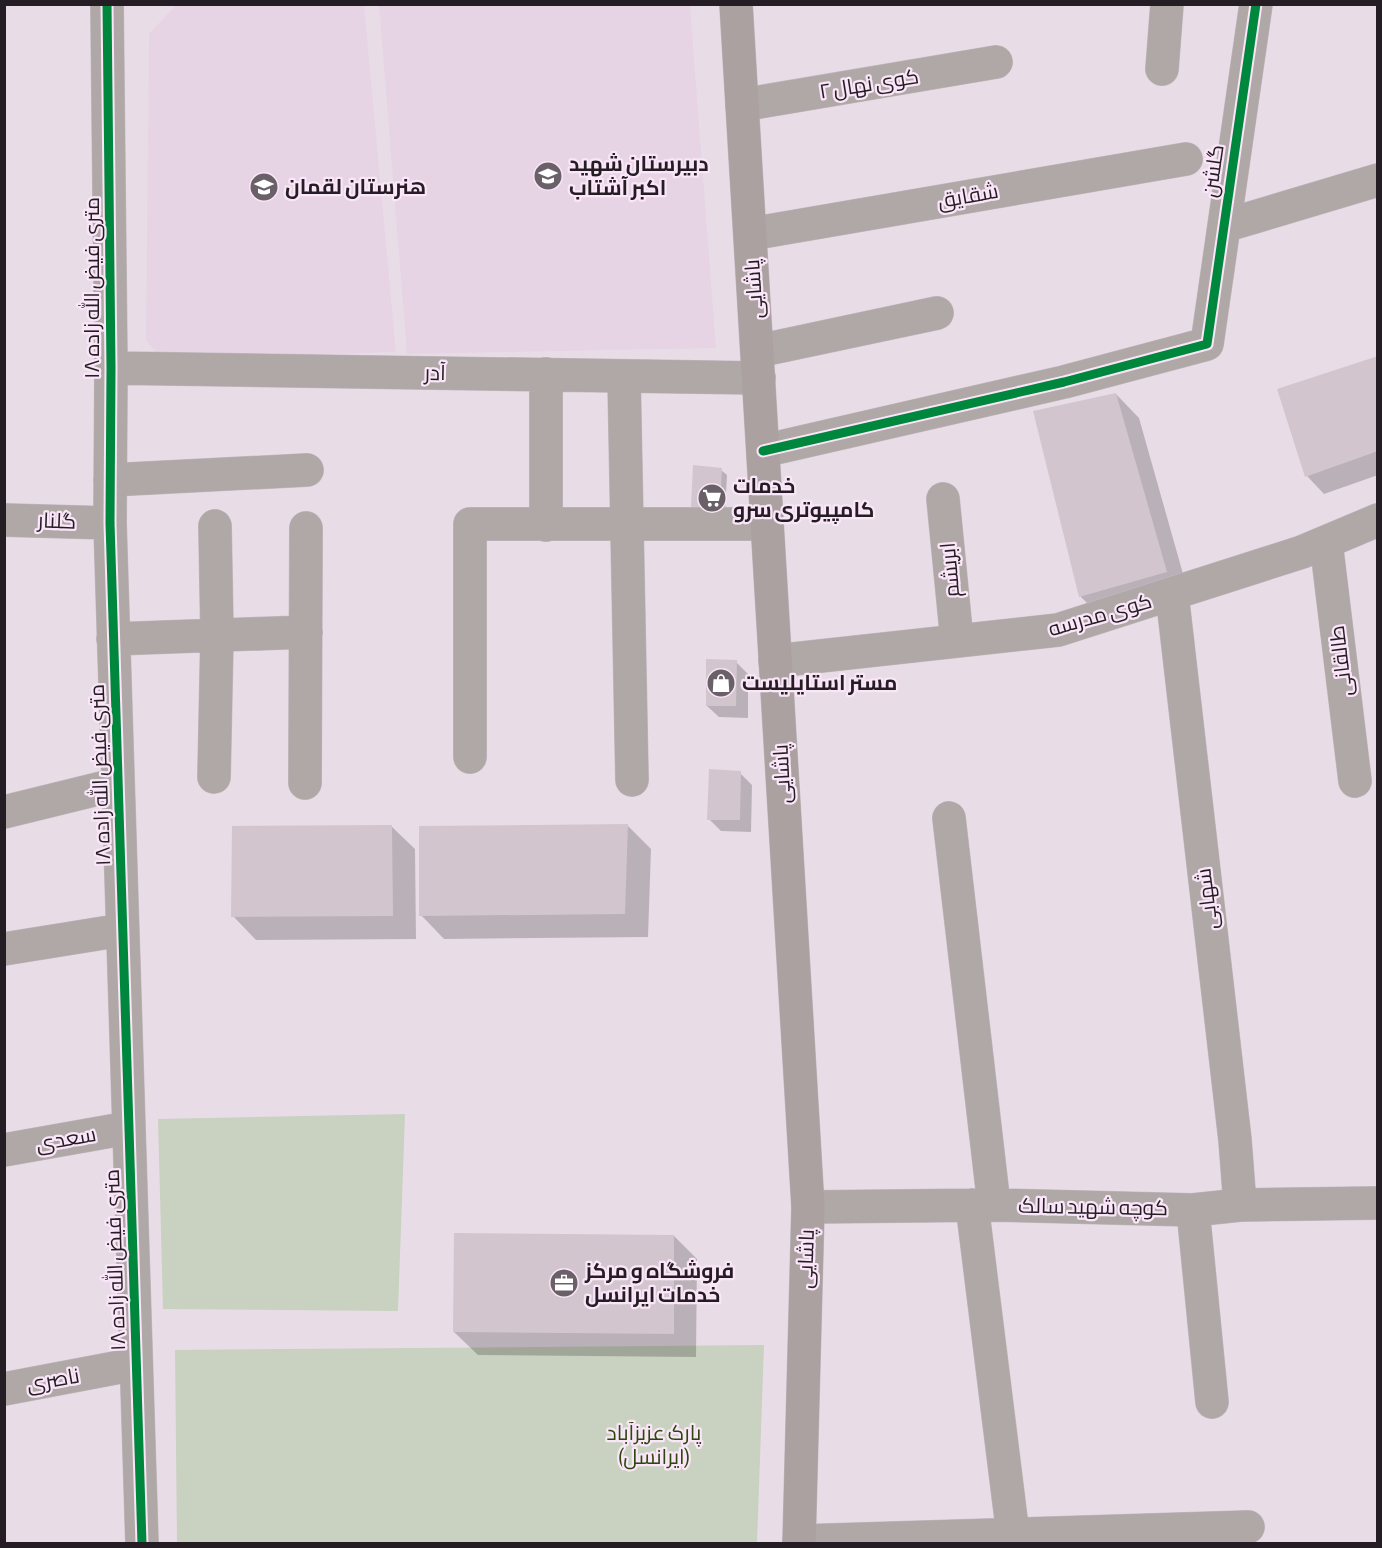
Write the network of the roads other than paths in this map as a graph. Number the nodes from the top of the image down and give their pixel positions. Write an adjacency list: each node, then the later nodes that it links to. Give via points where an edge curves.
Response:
1 (107, 4): 14 (street, ۱۸ متری فیض الله زاده)
2 (736, 4): 7 (main road, پاشایی)
3 (1167, 4): 6 (street)
4 (1256, 4): 10 (street, گلشن)
5 (996, 62): 7 (street, کوی نهال ۲)
6 (1162, 69)
7 (742, 105): 11 (main road, پاشایی)
8 (1186, 159): 11 (street, شقایق)
9 (1377, 180): 10 (street)
10 (1224, 226): 17 (street, گلشن, via 1207,344 1064,382)
11 (751, 234): 13 (main road, پاشایی)
12 (937, 313): 13 (street, آدر)
13 (759, 364): 16 (street, آدر); 17 (main road, پاشایی)
14 (111, 368): 15 (street, آدر); 19 (street, ۱۸ متری فیض الله زاده)
15 (546, 374): 16 (street, آدر); 25 (street)
16 (624, 376): 26 (street)
17 (763, 451): 24 (main road, پاشایی)
18 (307, 470): 19 (street)
19 (110, 480): 23 (street, ۱۸ متری فیض الله زاده)
20 (943, 500): 34 (street, ابریشم)
21 (4, 520): 23 (street, گلنار)
22 (1377, 520): 29 (street, کوی مدرسه)
23 (110, 523): 33 (street, ۱۸ متری فیض الله زاده)
24 (767, 524): 26 (street); 35 (main road, پاشایی)
25 (546, 525): 26 (street); 36 (street, via 470,524)
26 (627, 525): 38 (street)
27 (215, 526): 32 (street)
28 (306, 528): 31 (street)
29 (1326, 542): 30 (street, کوی مدرسه); 39 (street, طالقانی)
30 (1172, 594): 34 (street, کوی مدرسه, via 1058,630); 50 (street, شهابی)
31 (306, 632): 32 (street); 40 (street)
32 (217, 635): 33 (street); 37 (street)
33 (113, 639): 41 (street, ۱۸ متری فیض الله زاده)
34 (957, 641): 35 (street, کوی مدرسه)
35 (775, 661): 51 (main road, پاشایی)
36 (470, 757)
37 (214, 777)
38 (632, 780)
39 (1355, 781)
40 (305, 783)
41 (118, 784): 42 (street); 44 (street, ۱۸ متری فیض الله زاده)
42 (4, 812)
43 (949, 818): 49 (street)
44 (122, 930): 45 (street); 46 (street, ۱۸ متری فیض الله زاده)
45 (4, 949)
46 (128, 1128): 47 (street, سعدی); 53 (street, ۱۸ متری فیض الله زاده)
47 (4, 1150)
48 (1377, 1203): 50 (street, کوچه شهید سالک)
49 (983, 1205): 51 (street, کوچه شهید سالک); 52 (street, کوچه شهید سالک); 57 (street)
50 (1240, 1205): 52 (street, کوچه شهید سالک)
51 (808, 1207): 58 (main road, پاشایی)
52 (1193, 1209): 55 (street)
53 (136, 1364): 54 (street, ناصری); 59 (street, ۱۸ متری فیض الله زاده)
54 (4, 1389)
55 (1212, 1402)
56 (1248, 1527): 57 (street)
57 (1013, 1535): 58 (street)
58 (799, 1542)
59 (142, 1544)

